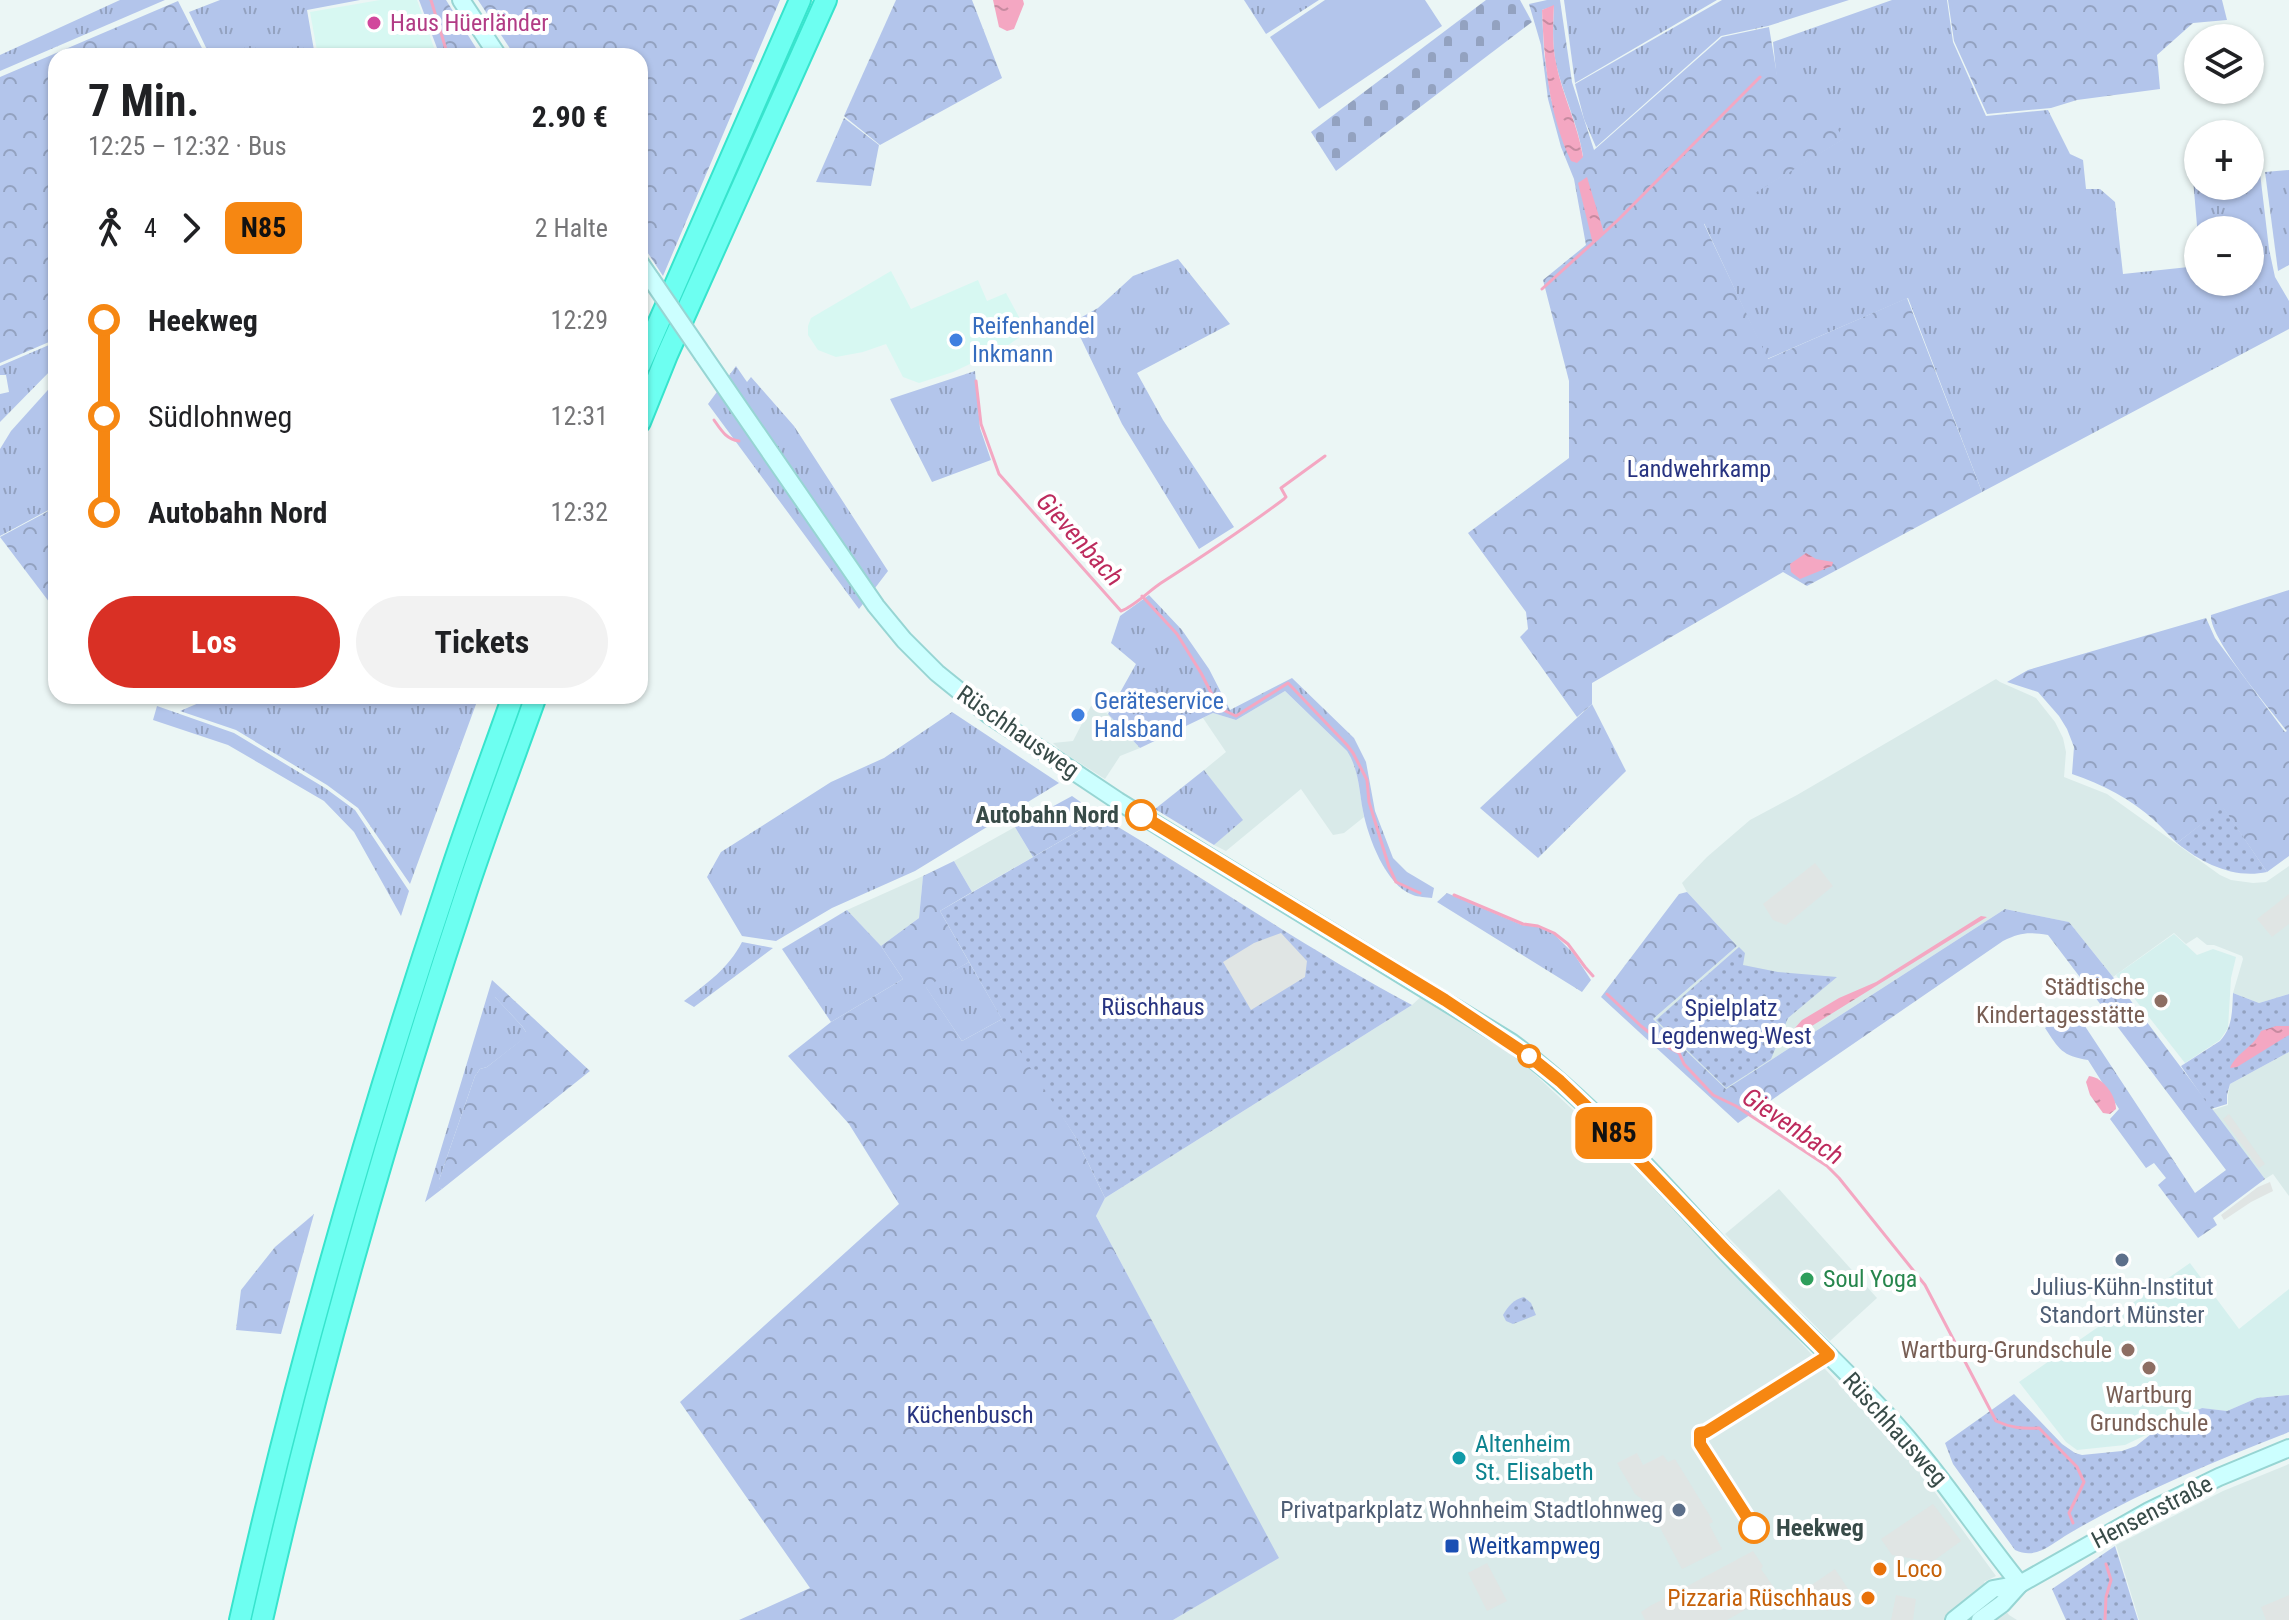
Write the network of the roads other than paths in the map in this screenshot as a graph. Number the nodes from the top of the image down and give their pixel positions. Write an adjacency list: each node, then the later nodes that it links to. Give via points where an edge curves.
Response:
1 (461, 0): 4 (main road)
2 (800, 0): 6 (highway)
3 (826, 0): 7 (highway)
4 (493, 48)
5 (648, 275): 11 (main road, Rüschhausweg, bridge, via 860,584 937,673 1074,772 1480,1022 1560,1081 1886,1414)
6 (648, 347)
7 (648, 402)
8 (510, 704): 12 (highway, via 445,888 355,1178)
9 (533, 704): 13 (highway, via 466,894 375,1183)
10 (2289, 1448): 11 (main road, Hensenstraße, via 2149,1511)
11 (2020, 1584): 14 (main road, via 1993,1589); 15 (main road)
12 (240, 1620)
13 (262, 1620)
14 (1954, 1620)
15 (1980, 1620)

